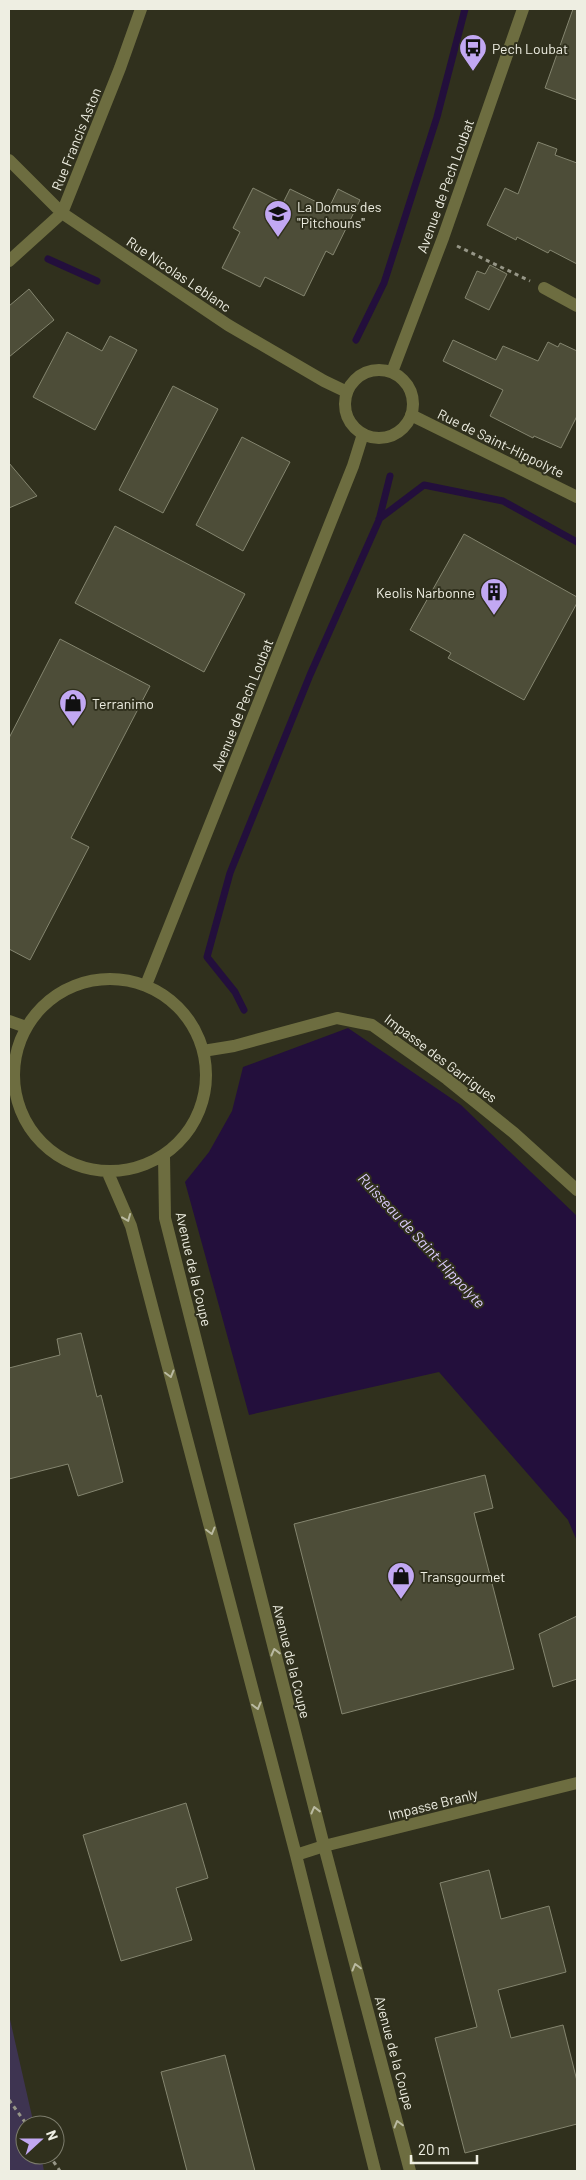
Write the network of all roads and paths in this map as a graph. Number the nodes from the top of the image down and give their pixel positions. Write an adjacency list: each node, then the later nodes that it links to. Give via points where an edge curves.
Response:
1 (141, 9): 4 (street, Rue Francis Aston)
2 (523, 9): 5 (street, Avenue de Pech Loubat)
3 (9, 160): 4 (street, Rue Nicolas Leblanc)
4 (62, 213): 6 (street, Rue Francis Aston); 10 (street, Rue Nicolas Leblanc, via 228,325)
5 (443, 238): 7 (path); 9 (street, Avenue de Pech Loubat)
6 (9, 261)
7 (544, 288): 8 (street)
8 (577, 306)
9 (392, 372): 10 (street, via 370,371 352,383); 11 (street, via 407,386 413,405)
10 (347, 392): 12 (street, via 349,421)
11 (411, 415): 12 (street, via 406,425 391,435 374,438); 13 (street, Rue de Saint-Hippolyte)
12 (363, 434): 14 (street, Avenue de Pech Loubat, via 354,466)
13 (577, 497)
14 (146, 985): 16 (street, via 119,979 91,980 65,989 42,1005); 17 (street, via 172,1001 191,1023)
15 (9, 1021): 16 (street)
16 (26, 1027): 19 (street, via 14,1058 14,1092 25,1123 47,1149 76,1166)
17 (203, 1050): 18 (street, via 206,1080 201,1109 186,1136); 20 (street, Impasse des Garrigues, via 234,1046 337,1018 372,1025 447,1079)
18 (164, 1156): 19 (street); 22 (street, Avenue de la Coupe, one-way to 18, via 164,1218)
19 (108, 1172): 23 (street, one-way to 23, via 131,1226)
20 (577, 1190)
21 (577, 1783): 22 (street, Impasse Branly)
22 (324, 1846): 23 (street, Impasse Branly); 27 (street, Avenue de la Coupe, one-way to 22)
23 (296, 1856): 26 (street)
24 (9, 2100): 25 (path)
25 (20, 2115)
26 (375, 2171)
27 (410, 2171)

